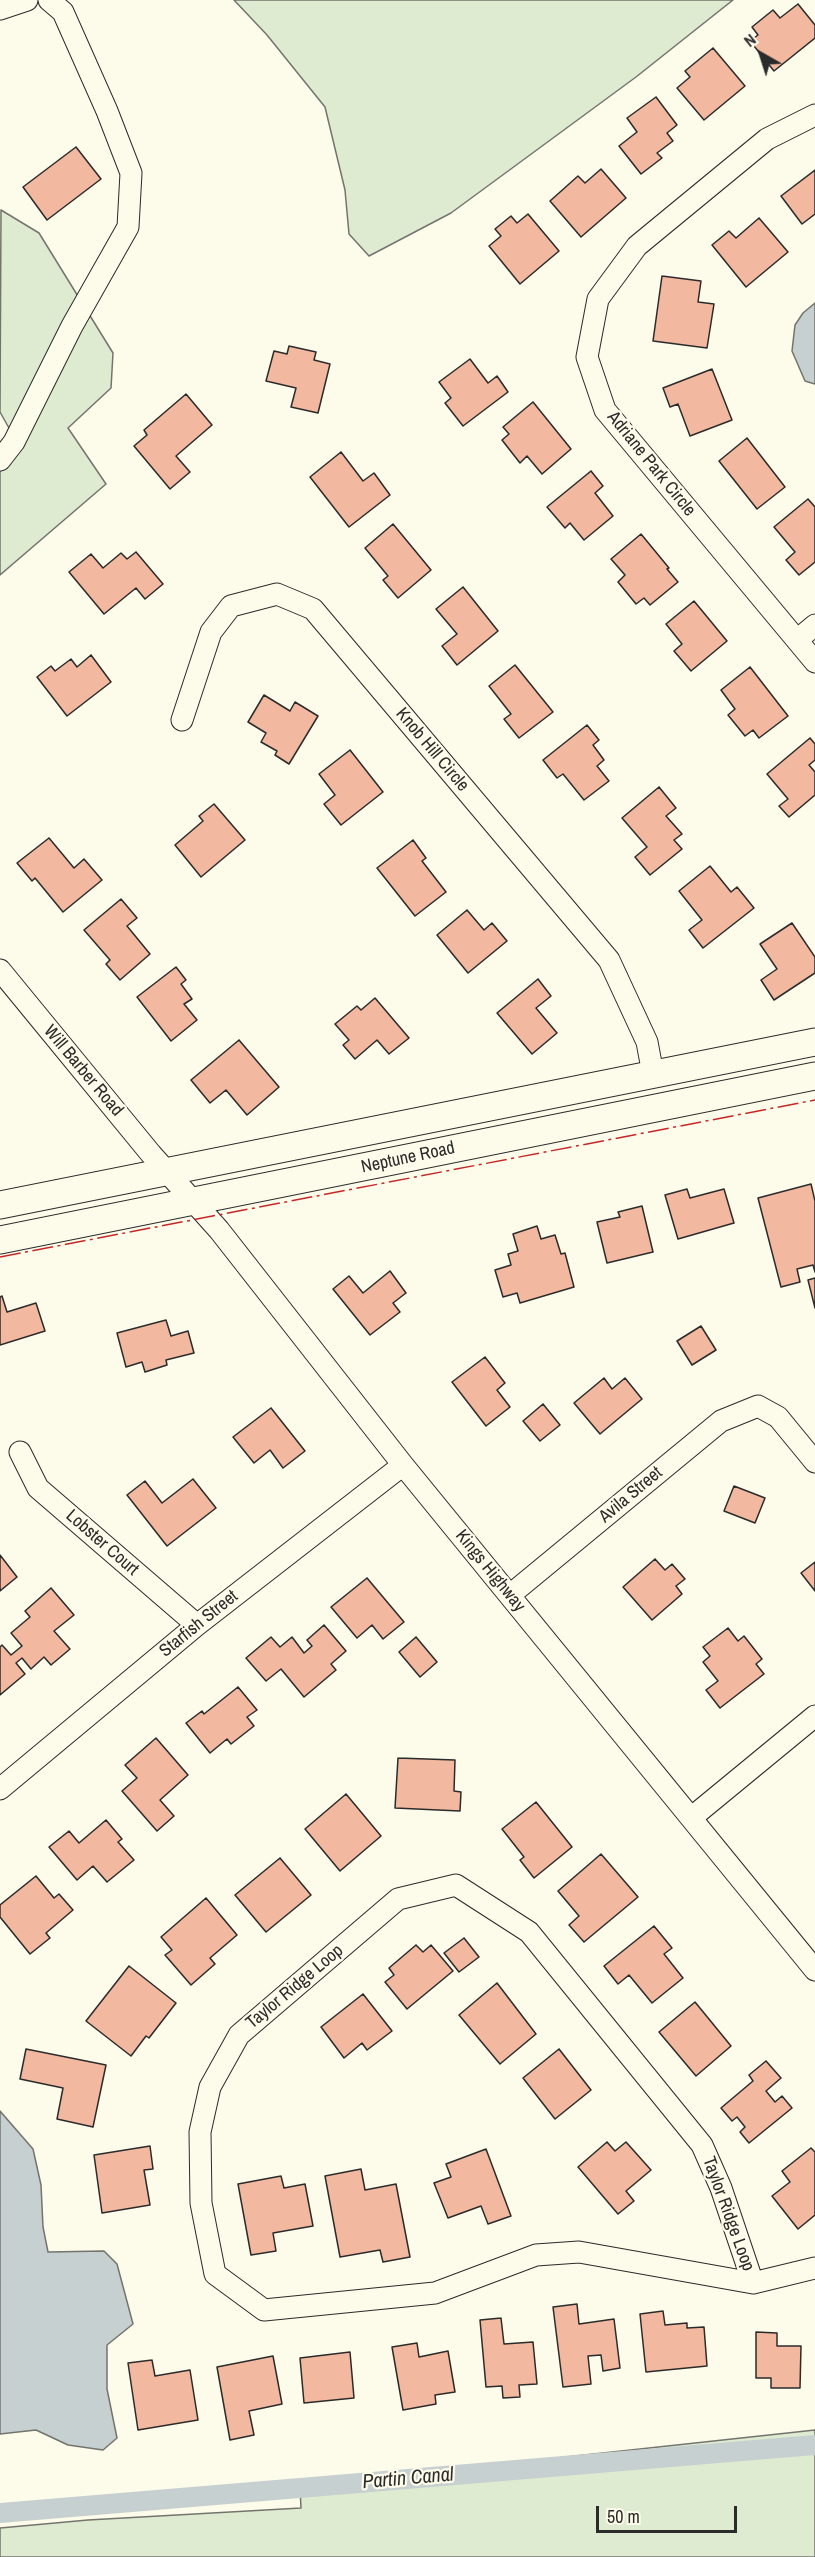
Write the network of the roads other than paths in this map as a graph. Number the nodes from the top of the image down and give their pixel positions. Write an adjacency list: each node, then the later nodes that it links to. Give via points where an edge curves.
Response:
1 (27, 0): 3 (street)
2 (49, 0): 5 (street, via 63,12 131,173 128,227 72,326 14,442)
3 (0, 9)
4 (815, 115): 7 (street, Adriane Park Circle, via 767,139 637,246 598,298 586,357 605,410)
5 (0, 460)
6 (815, 625): 7 (street)
7 (797, 640): 8 (street, Adriane Park Circle)
8 (815, 662)
9 (182, 720): 12 (street, Knob Hill Circle, via 211,632 231,606 276,594 313,609 609,960 647,1042)
10 (0, 970): 14 (street, Will Barber Road)
11 (815, 1042): 12 (main road, Neptune Road)
12 (653, 1074): 14 (main road, Neptune Road)
13 (815, 1076): 15 (main road, Neptune Road)
14 (167, 1170): 15 (street, Kings Highway); 16 (main road, Neptune Road)
15 (195, 1202): 17 (main road, Neptune Road); 20 (street, Kings Highway)
16 (0, 1205)
17 (0, 1240)
18 (20, 1452): 22 (street, Lobster Court, via 38,1488)
19 (815, 1462): 21 (street, Avila Street, via 778,1417 758,1406 721,1421)
20 (403, 1465): 21 (street, Kings Highway); 22 (street, Starfish Street)
21 (510, 1595): 25 (street, Kings Highway)
22 (197, 1625): 24 (street, Starfish Street)
23 (815, 1716): 25 (street)
24 (0, 1788)
25 (691, 1818): 26 (street, Kings Highway)
26 (815, 1970)
27 (815, 2268): 28 (street, Taylor Ridge Loop)
28 (753, 2283): 28 (street, Taylor Ridge Loop, via 579,2252 536,2255 435,2293 264,2310 215,2274 201,2203 200,2132 210,2087 239,2035 398,1899 456,1885 530,1932 702,2145)

